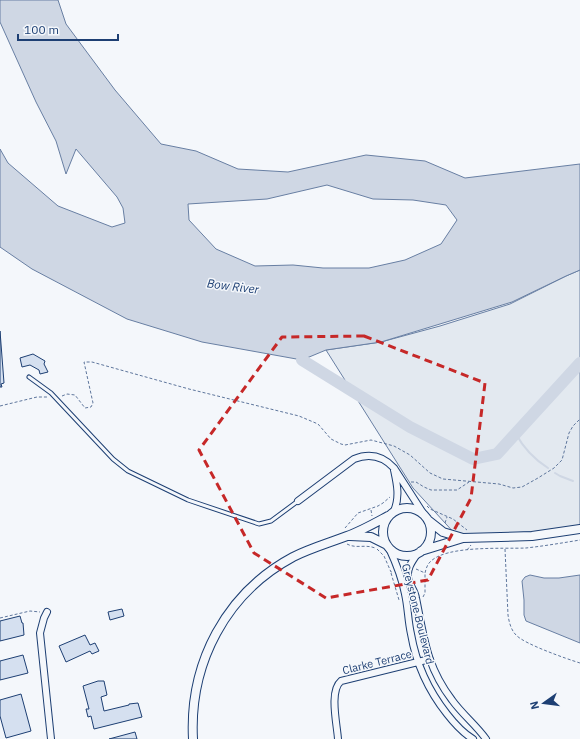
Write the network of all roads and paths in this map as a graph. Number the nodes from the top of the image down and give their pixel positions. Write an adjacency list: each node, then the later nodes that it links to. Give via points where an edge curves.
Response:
1 (29, 377): 2 (lane)
2 (57, 400): 3 (path, via 55,403 49,398 37,397); 6 (path, via 63,395 71,394 78,397 85,408 91,407 93,403 84,362 92,362 300,416 318,424 331,440 341,444 371,440 394,446 410,455 436,477); 9 (lane, via 113,459 128,471 188,500 259,524 272,521)
3 (0, 406)
4 (580, 419): 6 (path, via 569,433 562,460 538,478 522,487 513,488 499,484)
5 (394, 468): 9 (street, via 376,456 358,457); 12 (street); 13 (street, via 398,497)
6 (469, 482): 7 (path, via 457,490 431,490 414,481)
7 (410, 483)
8 (392, 496): 11 (path)
9 (298, 501)
10 (424, 503): 14 (path, via 430,509)
11 (371, 509): 15 (path); 22 (path, via 356,515)
12 (423, 513): 13 (main road, via 409,507); 16 (main road)
13 (391, 514): 19 (main road); 24 (main road, via 384,523 383,530)
14 (447, 516): 17 (path); 21 (path)
15 (371, 519)
16 (429, 521): 20 (main road, via 443,532); 27 (main road, via 431,538)
17 (443, 528)
18 (580, 528): 21 (main road, via 532,536)
19 (347, 536): 22 (main road); 24 (main road, via 371,537)
20 (464, 538): 21 (main road); 27 (main road)
21 (477, 538)
22 (337, 539): 40 (main road, via 302,553 275,568 229,612 206,653 199,676 194,702)
23 (580, 540): 26 (path)
24 (388, 546): 27 (main road, via 403,556); 37 (street, Greystone Boulevard, via 403,586)
25 (352, 547): 30 (path, via 376,548 384,556)
26 (504, 548): 31 (path, via 446,554 430,562); 38 (path, via 509,624 515,634 521,639)
27 (420, 552): 36 (street, Greystone Boulevard, via 411,564 408,578 415,594)
28 (413, 568): 31 (path)
29 (395, 571): 30 (path)
30 (391, 572): 33 (path)
31 (425, 573): 32 (path)
32 (425, 593)
33 (398, 599)
34 (46, 612): 35 (path, via 30,611); 39 (street, via 40,633)
35 (0, 618)
36 (430, 659): 37 (street, Clarke Terrace); 43 (street, Greystone Boulevard, via 451,700)
37 (418, 662): 41 (street, Clarke Terrace, via 346,679 338,684 334,697); 42 (street, Greystone Boulevard, via 426,683 438,701 455,723)
38 (580, 663)
39 (51, 739)
40 (193, 739)
41 (338, 739)
42 (473, 739)
43 (486, 739)

